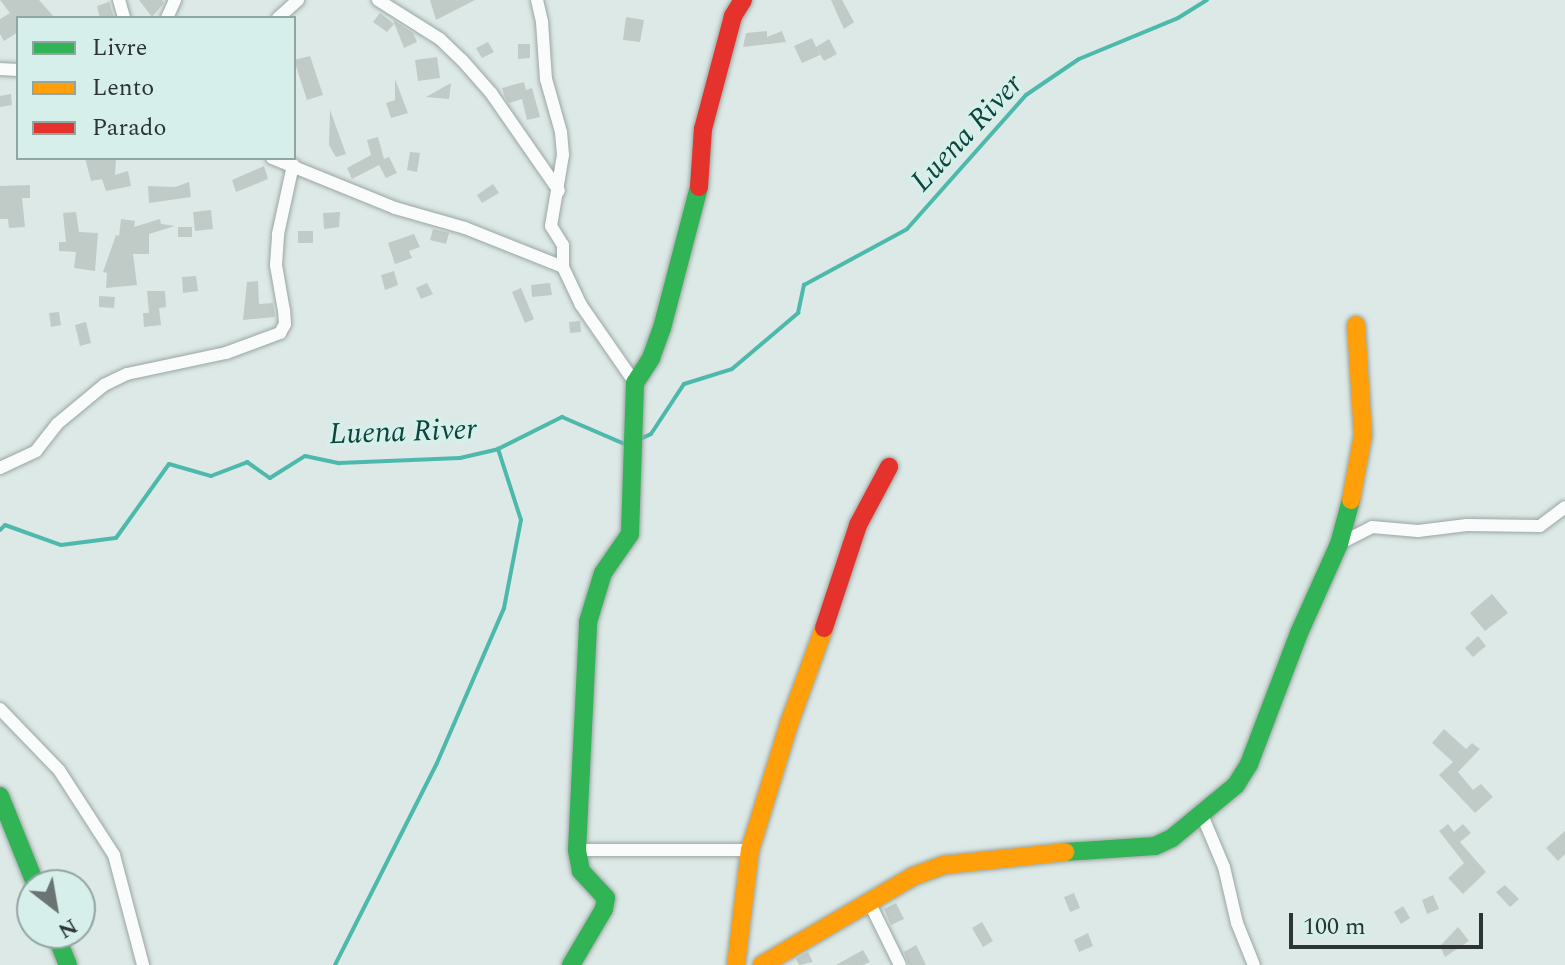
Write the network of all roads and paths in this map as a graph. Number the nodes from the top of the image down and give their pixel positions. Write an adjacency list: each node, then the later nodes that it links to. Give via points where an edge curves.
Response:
1 (298, 0): 5 (street)
2 (378, 0): 8 (street, via 440,39 462,60)
3 (537, 0): 8 (street, via 546,79 561,132)
4 (743, 0): 11 (street, via 733,16 703,129 699,187 662,328)
5 (280, 16)
6 (278, 160): 7 (street)
7 (293, 165): 9 (street, via 395,208 465,228); 13 (street, via 278,234 276,265 285,324 280,333 226,353 127,374 104,385 68,413 36,451)
8 (559, 191): 9 (street, via 550,222 565,253)
9 (563, 267): 11 (street, via 581,305)
10 (1356, 325): 15 (street, via 1363,435)
11 (635, 383): 21 (street, via 630,534 603,573 588,622)
12 (889, 467): 22 (street, via 858,525)
13 (0, 468)
14 (1565, 507): 16 (street, via 1540,526)
15 (1347, 514): 16 (street); 17 (street)
16 (1364, 528): 17 (street)
17 (1339, 544): 20 (street, via 1249,764 1236,785)
18 (0, 709): 25 (street, via 59,770 114,855)
19 (0, 796): 23 (street)
20 (1202, 815): 24 (street, via 1172,838 1145,848 1061,851 944,865 914,876); 30 (street)
21 (577, 850): 22 (street); 26 (street, via 581,871 606,898)
22 (750, 850): 27 (street)
23 (30, 869)
24 (870, 904): 28 (street); 29 (street)
25 (144, 963)
26 (571, 965)
27 (736, 965)
28 (762, 965)
29 (900, 965)
30 (1254, 965)

